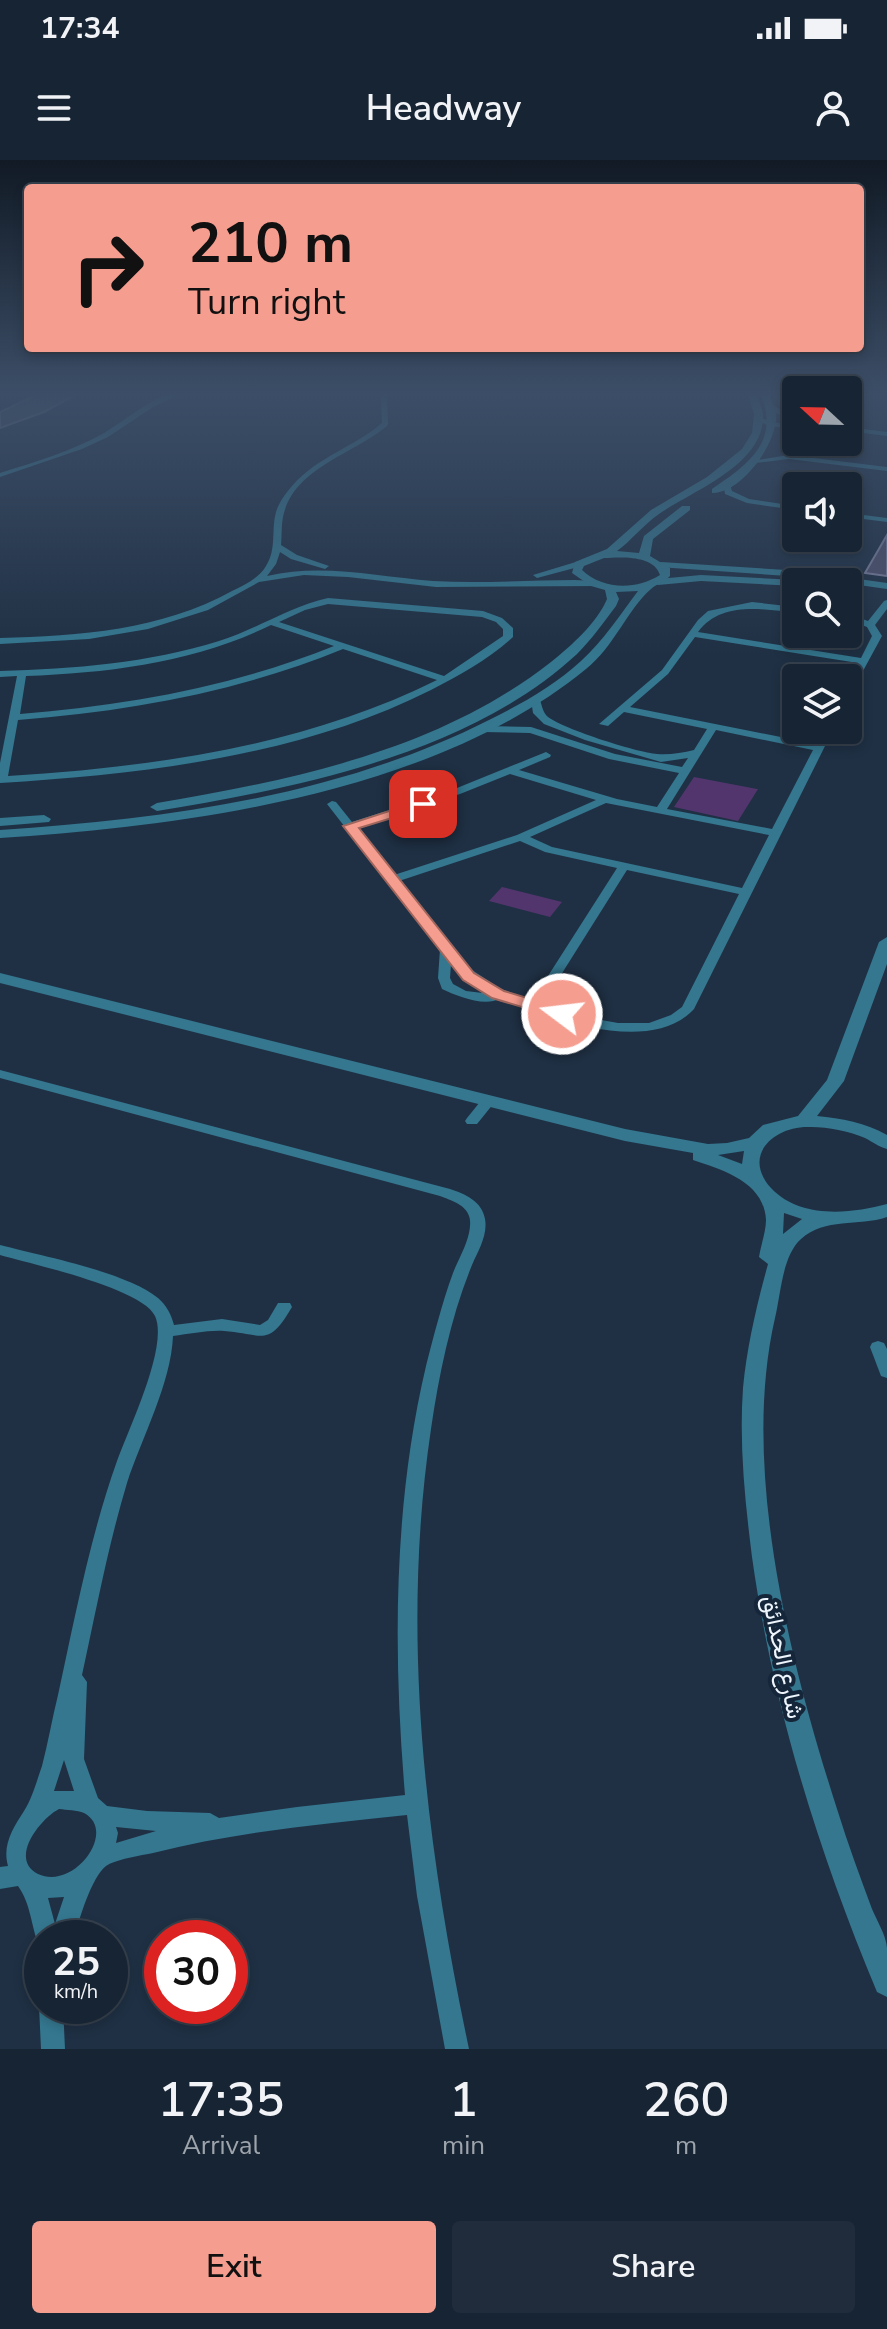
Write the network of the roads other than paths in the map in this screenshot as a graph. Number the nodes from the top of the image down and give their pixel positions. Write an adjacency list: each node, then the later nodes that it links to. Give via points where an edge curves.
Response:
1 (302, 480): 8 (street, via 280,512)
2 (710, 480): 9 (street, via 655,512 625,542)
3 (731, 480): 4 (street)
4 (726, 484): 5 (street, via 739,498); 10 (street, via 657,528 644,544)
5 (782, 506)
6 (862, 517): 7 (street)
7 (887, 520)
8 (277, 546): 11 (street, via 316,564 423,577 530,576); 13 (street, via 268,570)
9 (603, 555): 10 (street); 11 (street)
10 (644, 557): 12 (street)
11 (579, 564): 16 (street, via 576,571 582,578)
12 (661, 565): 15 (street, via 665,576); 17 (street, via 802,574)
13 (256, 582): 16 (street, via 310,572 434,584); 27 (street, via 160,623 80,637)
14 (782, 582): 15 (street, via 701,578)
15 (653, 584): 16 (street); 34 (street, via 601,648)
16 (602, 586): 53 (street, via 613,599 610,606 566,658 493,707 425,738 332,769 210,797)
17 (887, 586)
18 (862, 591): 19 (street)
19 (887, 594)
20 (887, 603): 25 (street)
21 (782, 608): 26 (street, via 729,607 705,617)
22 (862, 622): 25 (street)
23 (273, 623): 28 (street); 32 (street, via 163,658); 33 (street, via 314,603 342,601 483,614 508,628 508,637 499,645)
24 (886, 624): 25 (street)
25 (872, 626): 29 (street, via 877,636)
26 (694, 634): 29 (street); 35 (street, via 665,672)
27 (0, 641)
28 (342, 646): 33 (street); 36 (street, via 278,672 198,694)
29 (864, 661): 30 (street)
30 (862, 665)
31 (0, 674): 32 (street)
32 (22, 674): 36 (street)
33 (444, 679): 48 (street, via 360,716 215,755)
34 (536, 700): 38 (street); 44 (street, via 538,713 548,722)
35 (624, 709): 37 (street); 39 (street)
36 (14, 717): 48 (street)
37 (604, 724)
38 (483, 729): 44 (street, via 531,730); 56 (street, via 395,764 289,794 143,821)
39 (712, 729): 41 (street); 42 (street)
40 (821, 744): 41 (street)
41 (819, 748): 55 (street)
42 (697, 752): 45 (street); 46 (street)
43 (546, 755): 47 (street)
44 (628, 756): 45 (street)
45 (651, 761): 46 (street); 49 (street)
46 (687, 768): 49 (street)
47 (512, 771): 50 (street); 54 (street)
48 (1, 780)
49 (676, 784): 52 (street)
50 (604, 800): 52 (street); 57 (street)
51 (332, 804): 54 (street)
52 (660, 811): 55 (street)
53 (0, 822)
54 (350, 826): 59 (street)
55 (776, 833): 60 (street)
56 (0, 834)
57 (521, 837): 58 (street, via 549,850); 59 (street)
58 (623, 867): 60 (street); 65 (street)
59 (393, 879): 62 (street)
60 (746, 892): 65 (street, via 691,1001 678,1016 653,1026 621,1028)
61 (887, 942): 67 (street)
62 (446, 949): 64 (street, via 477,983); 64 (street, via 447,986 463,994)
63 (0, 978): 68 (street)
64 (510, 999): 65 (street)
65 (535, 1006)
66 (0, 1074): 85 (street, via 445,1192 472,1207 478,1230 436,1360 412,1500 407,1640)
67 (835, 1081): 69 (street); 71 (street, via 841,1108)
68 (489, 1100): 70 (street); 72 (street)
69 (804, 1120): 71 (street); 73 (street, via 775,1128)
70 (472, 1121)
71 (860, 1128): 74 (street)
72 (625, 1135): 73 (street, via 708,1150); 75 (street, via 725,1163)
73 (758, 1142): 75 (street, via 751,1160)
74 (887, 1143)
75 (764, 1189): 77 (street, via 794,1210); 80 (street, via 776,1221 759,1300)
76 (887, 1210): 77 (street, via 856,1219)
77 (822, 1218): 80 (street, via 785,1242)
78 (0, 1250): 81 (street, via 137,1291 162,1311)
79 (284, 1307): 81 (street, via 274,1324 262,1331 222,1325)
80 (764, 1318): 95 (street, شارع الحدائق, via 754,1384 753,1444 772,1614 824,1814)
81 (168, 1331): 84 (street, via 102,1539)
82 (878, 1347): 83 (street)
83 (887, 1372)
84 (75, 1674): 86 (street, via 56,1761); 87 (street, via 74,1759)
85 (416, 1804): 88 (street); 98 (street)
86 (36, 1808): 87 (street, via 58,1799 79,1799); 89 (street)
87 (96, 1809): 88 (street, via 147,1821); 90 (street, via 108,1835)
88 (238, 1823): 90 (street)
89 (8, 1838): 92 (street)
90 (102, 1857): 91 (street)
91 (86, 1876): 92 (street, via 63,1887); 94 (street)
92 (17, 1879): 93 (street, via 41,1908)
93 (43, 1920)
94 (68, 1920)
95 (887, 1982)
96 (52, 2024): 97 (street)
97 (53, 2049)
98 (457, 2049)

